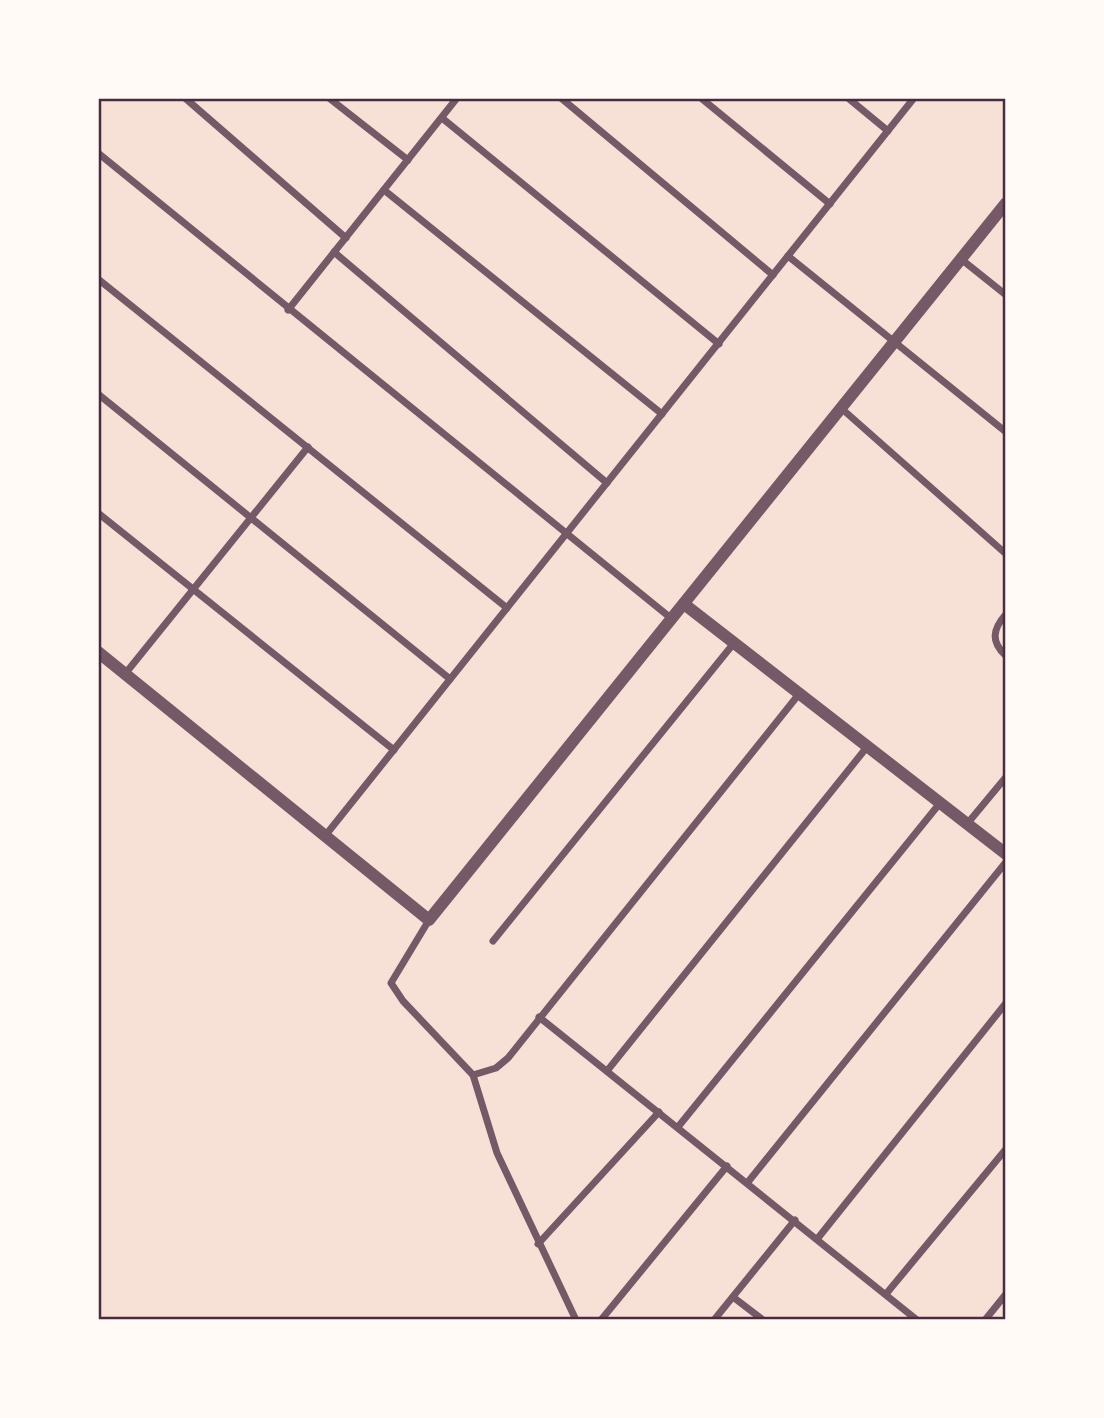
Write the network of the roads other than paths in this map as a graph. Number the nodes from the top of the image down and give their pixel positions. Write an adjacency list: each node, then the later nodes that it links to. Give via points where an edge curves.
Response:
1 (185, 98): 15 (street)
2 (329, 98): 11 (street)
3 (457, 98): 8 (street)
4 (561, 98): 19 (street)
5 (701, 98): 14 (street)
6 (848, 98): 9 (street)
7 (914, 98): 9 (street)
8 (442, 118): 11 (street); 24 (street)
9 (888, 131): 14 (street)
10 (98, 153): 22 (street)
11 (408, 160): 12 (street)
12 (384, 190): 15 (street); 27 (street)
13 (1006, 203): 18 (street)
14 (830, 204): 17 (street)
15 (346, 238): 16 (street)
16 (334, 252): 22 (street); 30 (street)
17 (788, 257): 19 (street); 23 (street)
18 (961, 259): 21 (street); 23 (street)
19 (773, 275): 24 (street)
20 (98, 279): 29 (street)
21 (1006, 295)
22 (288, 310): 33 (street)
23 (894, 342): 26 (street); 28 (street)
24 (719, 344): 27 (street)
25 (98, 394): 32 (street)
26 (841, 408): 34 (street); 36 (street)
27 (662, 414): 30 (street)
28 (1006, 432)
29 (308, 447): 32 (street); 37 (street)
30 (607, 483): 33 (street)
31 (98, 513): 35 (street)
32 (251, 518): 35 (street); 44 (street)
33 (566, 534): 37 (street); 39 (street)
34 (1006, 554)
35 (193, 589): 43 (street); 47 (street)
36 (684, 604): 39 (street); 40 (street)
37 (507, 608): 44 (street)
38 (1006, 614): 42 (street, via 994,634 996,646)
39 (672, 618): 54 (street)
40 (734, 643): 45 (street); 55 (street)
41 (98, 652): 43 (street)
42 (1006, 656)
43 (125, 674): 51 (street)
44 (450, 679): 47 (street)
45 (799, 694): 46 (street); 57 (street)
46 (867, 747): 49 (street); 58 (street)
47 (394, 750): 51 (street)
48 (1006, 777): 50 (street)
49 (940, 803): 50 (street); 61 (street)
50 (967, 824): 52 (street)
51 (325, 836): 54 (street)
52 (1006, 854)
53 (1006, 863): 64 (street)
54 (429, 920): 59 (street, via 391,983)
55 (493, 941)
56 (1006, 1003): 66 (street)
57 (539, 1017): 58 (street); 59 (street, via 502,1063)
58 (607, 1071): 60 (street)
59 (473, 1074): 67 (street, via 497,1153)
60 (659, 1112): 61 (street); 67 (street)
61 (678, 1127): 63 (street)
62 (1006, 1149): 68 (street)
63 (727, 1166): 64 (street); 72 (street)
64 (748, 1182): 65 (street)
65 (795, 1220): 66 (street); 70 (street)
66 (818, 1238): 68 (street)
67 (538, 1244): 71 (street)
68 (886, 1294): 75 (street)
69 (1006, 1294): 76 (street)
70 (733, 1297): 73 (street); 74 (street)
71 (576, 1320)
72 (601, 1320)
73 (715, 1320)
74 (764, 1320)
75 (917, 1320)
76 (985, 1320)

